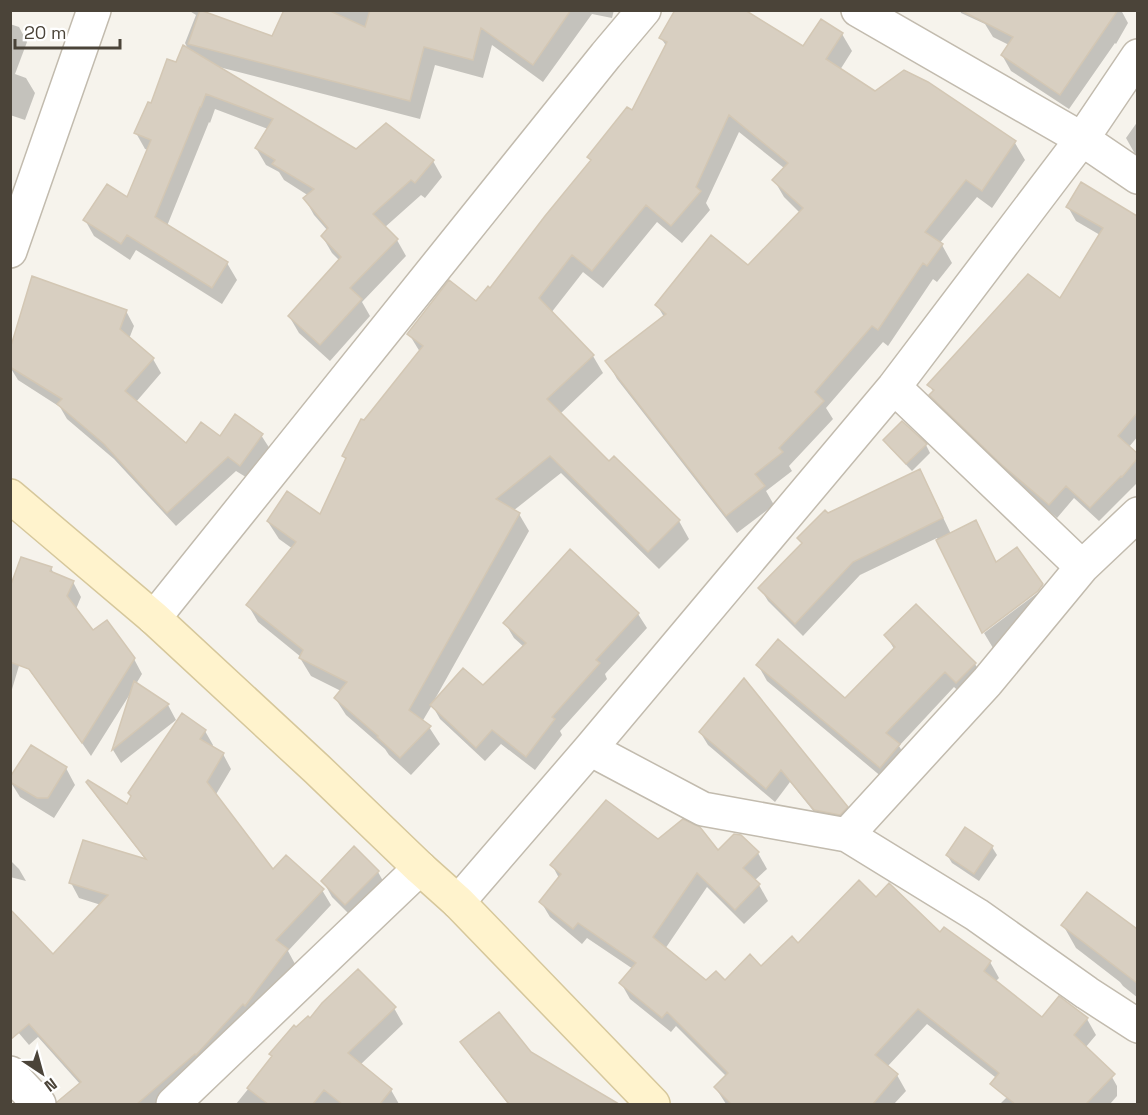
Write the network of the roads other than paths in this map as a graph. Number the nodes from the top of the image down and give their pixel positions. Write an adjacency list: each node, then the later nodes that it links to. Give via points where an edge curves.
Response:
1 (94, 10): 7 (street)
2 (644, 10): 12 (street)
3 (858, 10): 5 (street)
4 (1137, 56): 5 (street)
5 (1082, 139): 6 (street); 8 (street)
6 (1137, 177)
7 (10, 251)
8 (894, 387): 11 (street); 13 (street)
9 (10, 496): 12 (main road)
10 (1137, 514): 11 (street)
11 (1082, 567): 14 (street, via 987,682)
12 (154, 618): 15 (main road)
13 (590, 749): 14 (street, via 703,809); 16 (street)
14 (847, 835): 17 (street, via 977,915)
15 (420, 868): 16 (main road); 20 (street)
16 (458, 902): 21 (main road)
17 (1137, 1026)
18 (10, 1072): 19 (street)
19 (39, 1104)
20 (173, 1104)
21 (653, 1104)

